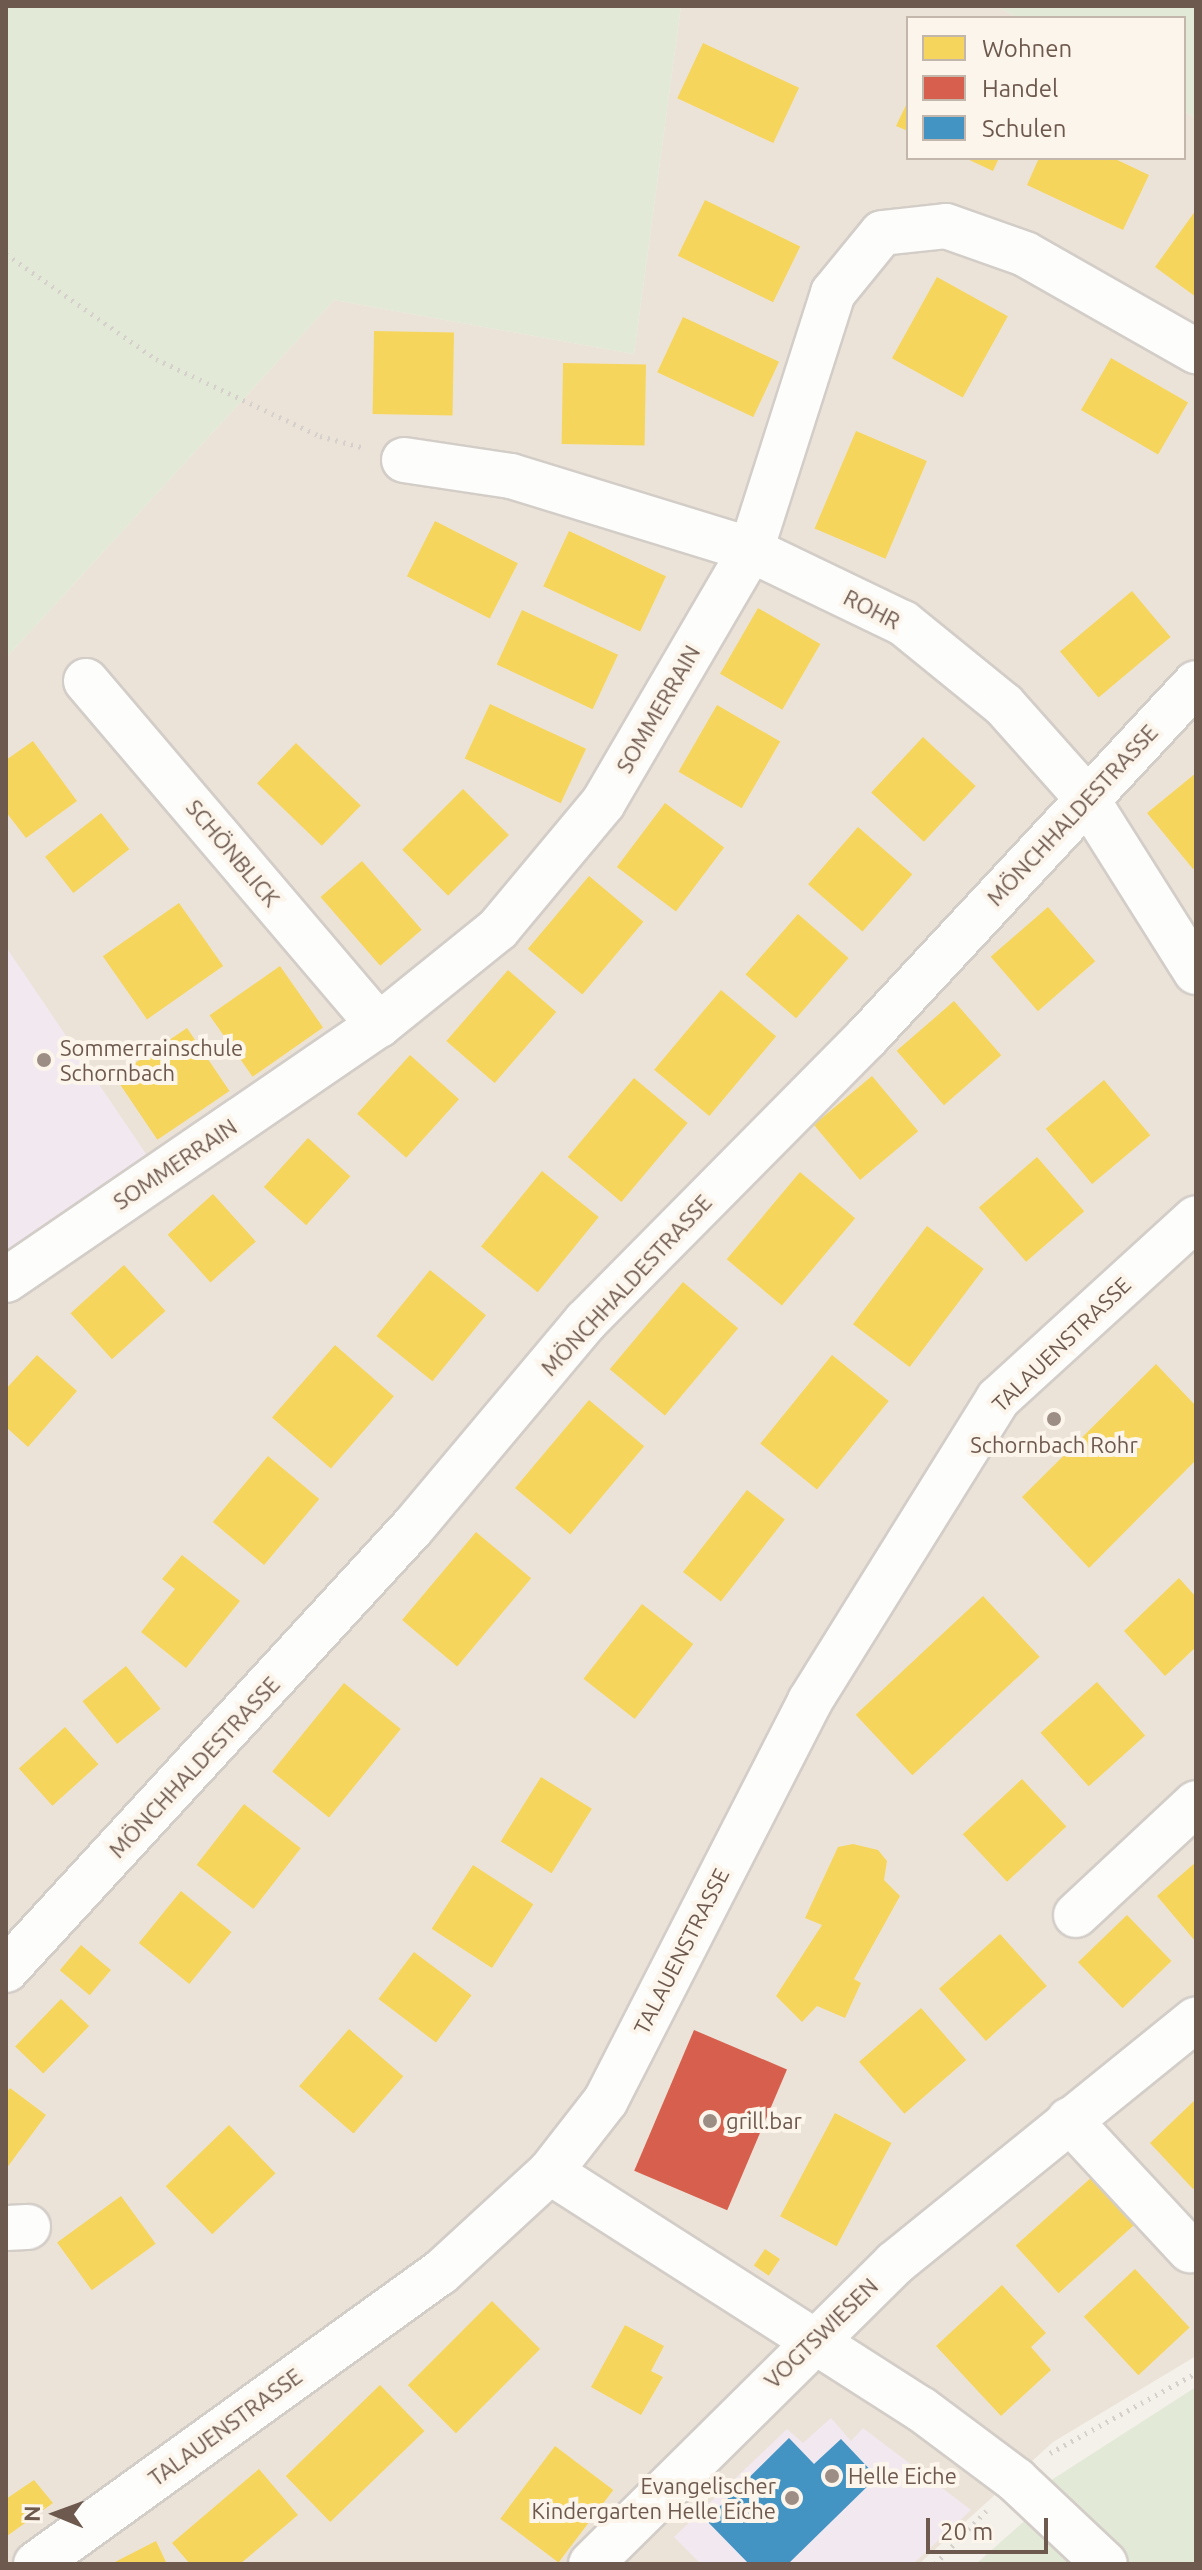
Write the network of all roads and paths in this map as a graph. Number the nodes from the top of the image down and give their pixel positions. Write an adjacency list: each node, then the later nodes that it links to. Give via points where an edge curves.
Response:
1 (6, 254): 3 (path, via 156,359 320,436)
2 (1196, 351): 4 (street, SOMMERRAIN, via 1025,254 946,226 882,233 833,293)
3 (404, 460): 4 (street, ROHR, via 511,476)
4 (751, 550): 7 (street, ROHR, via 903,623 1004,705); 9 (street, SOMMERRAIN, via 603,803 498,929)
5 (86, 681): 9 (street, SCHÖNBLICK)
6 (1196, 683): 7 (street, MÖNCHHALDESTRASSE)
7 (1085, 796): 8 (street, ROHR); 14 (street, MÖNCHHALDESTRASSE, via 867,1037 586,1321 413,1527)
8 (1196, 972)
9 (379, 1025): 11 (street, SOMMERRAIN)
10 (1196, 1218): 17 (street, TALAUENSTRASSE, via 998,1399 804,1712 606,2100)
11 (6, 1280)
12 (1196, 1803): 13 (street)
13 (1076, 1915)
14 (6, 1970)
15 (1196, 2019): 16 (street, VOGTSWIESEN)
16 (1069, 2120): 18 (street); 19 (street, VOGTSWIESEN, via 895,2263)
17 (550, 2172): 19 (street); 22 (street, TALAUENSTRASSE, via 440,2273)
18 (1190, 2250)
19 (812, 2346): 21 (street, via 921,2409); 23 (street, VOGTSWIESEN)
20 (1196, 2373): 21 (path, via 1056,2448)
21 (1016, 2480): 24 (path); 25 (street)
22 (36, 2564)
23 (591, 2564)
24 (935, 2564)
25 (1105, 2564)

